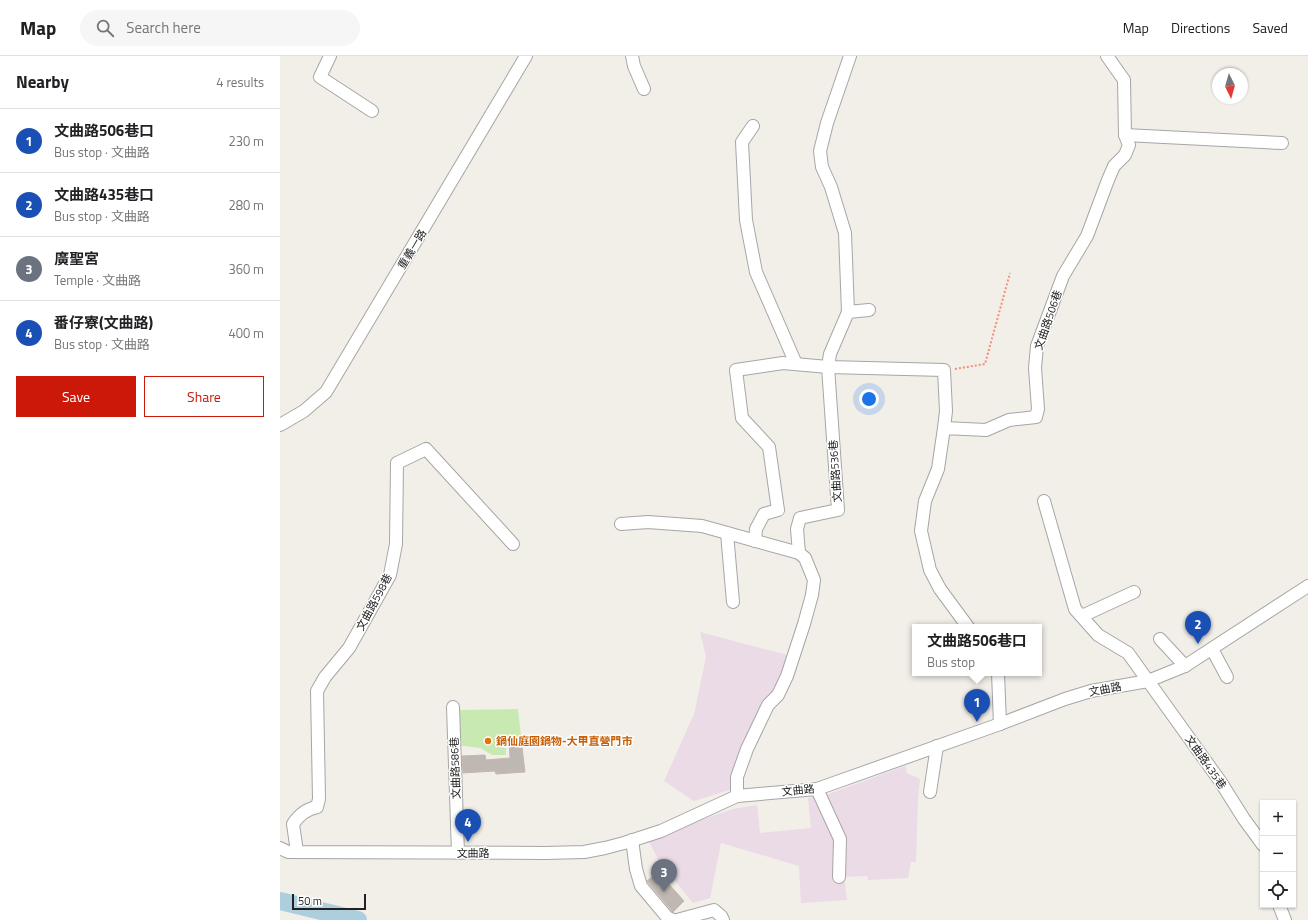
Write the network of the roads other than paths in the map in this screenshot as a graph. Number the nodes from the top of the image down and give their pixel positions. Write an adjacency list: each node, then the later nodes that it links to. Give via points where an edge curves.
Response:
1 (330, 56): 7 (street, via 320,77)
2 (526, 56): 15 (street, 重義一路, via 326,392 304,411)
3 (632, 56): 6 (street)
4 (850, 56): 12 (street, via 820,150 822,167 832,187 845,233)
5 (1107, 56): 9 (street, via 1124,80)
6 (644, 89)
7 (372, 111)
8 (753, 126): 13 (street, via 742,142 746,220 756,272)
9 (1127, 140): 10 (street); 16 (street, 文曲路506巷, via 1125,155 1114,166 1087,236 1063,276 1037,346 1036,417 1009,420 986,430)
10 (1282, 143)
11 (869, 310): 12 (street)
12 (848, 312): 14 (street, 文曲路536巷, via 830,354)
13 (796, 364): 14 (street); 20 (street, via 783,363 736,370 742,418 769,447 778,510 764,514 756,529)
14 (828, 367): 16 (street, via 944,370); 22 (street, 文曲路536巷, via 838,510 800,518 797,529)
15 (280, 425)
16 (944, 428): 28 (street, via 938,469 925,501 920,531 930,570 940,589)
17 (1044, 501): 27 (street)
18 (621, 524): 19 (street, via 648,522 702,526)
19 (727, 533): 20 (street); 26 (street)
20 (755, 542): 22 (street)
21 (513, 544): 44 (street, 文曲路598巷, via 426,449 397,463 396,544 390,575 349,648 317,691 319,799 317,807 309,808 297,817 293,824)
22 (799, 553): 40 (street, 文曲路536巷, via 805,558 814,580 812,595 787,676 778,695 768,705 747,749 737,777)
23 (1308, 586): 30 (street, 文曲路)
24 (1061, 592): 27 (street, 文曲路435巷)
25 (1134, 592): 27 (street)
26 (733, 602)
27 (1079, 613): 34 (street, 文曲路435巷, via 1098,635 1128,653)
28 (966, 624)
29 (1160, 638): 31 (street)
30 (1212, 649): 31 (street, 文曲路); 33 (street)
31 (1185, 666): 34 (street, 文曲路)
32 (998, 676): 36 (street)
33 (1227, 677)
34 (1148, 681): 36 (street, 文曲路, via 1091,691); 42 (street, 文曲路435巷)
35 (453, 708): 45 (street, 文曲路586巷)
36 (1000, 724): 37 (street, 文曲路)
37 (937, 746): 38 (street, 文曲路); 39 (street)
38 (817, 789): 40 (street, 文曲路); 46 (street, via 840,839)
39 (930, 792)
40 (737, 796): 41 (street, 文曲路, via 661,831)
41 (632, 840): 45 (street, 文曲路, via 584,852); 48 (street, via 636,869 642,886 667,917)
42 (1260, 841)
43 (280, 848): 44 (street, 文曲路, via 288,852)
44 (297, 852): 45 (street, 文曲路)
45 (458, 853)
46 (839, 877)
47 (1280, 908): 51 (street)
48 (673, 920)
49 (677, 920): 50 (street, via 714,910)
50 (723, 920)
51 (1285, 920)

